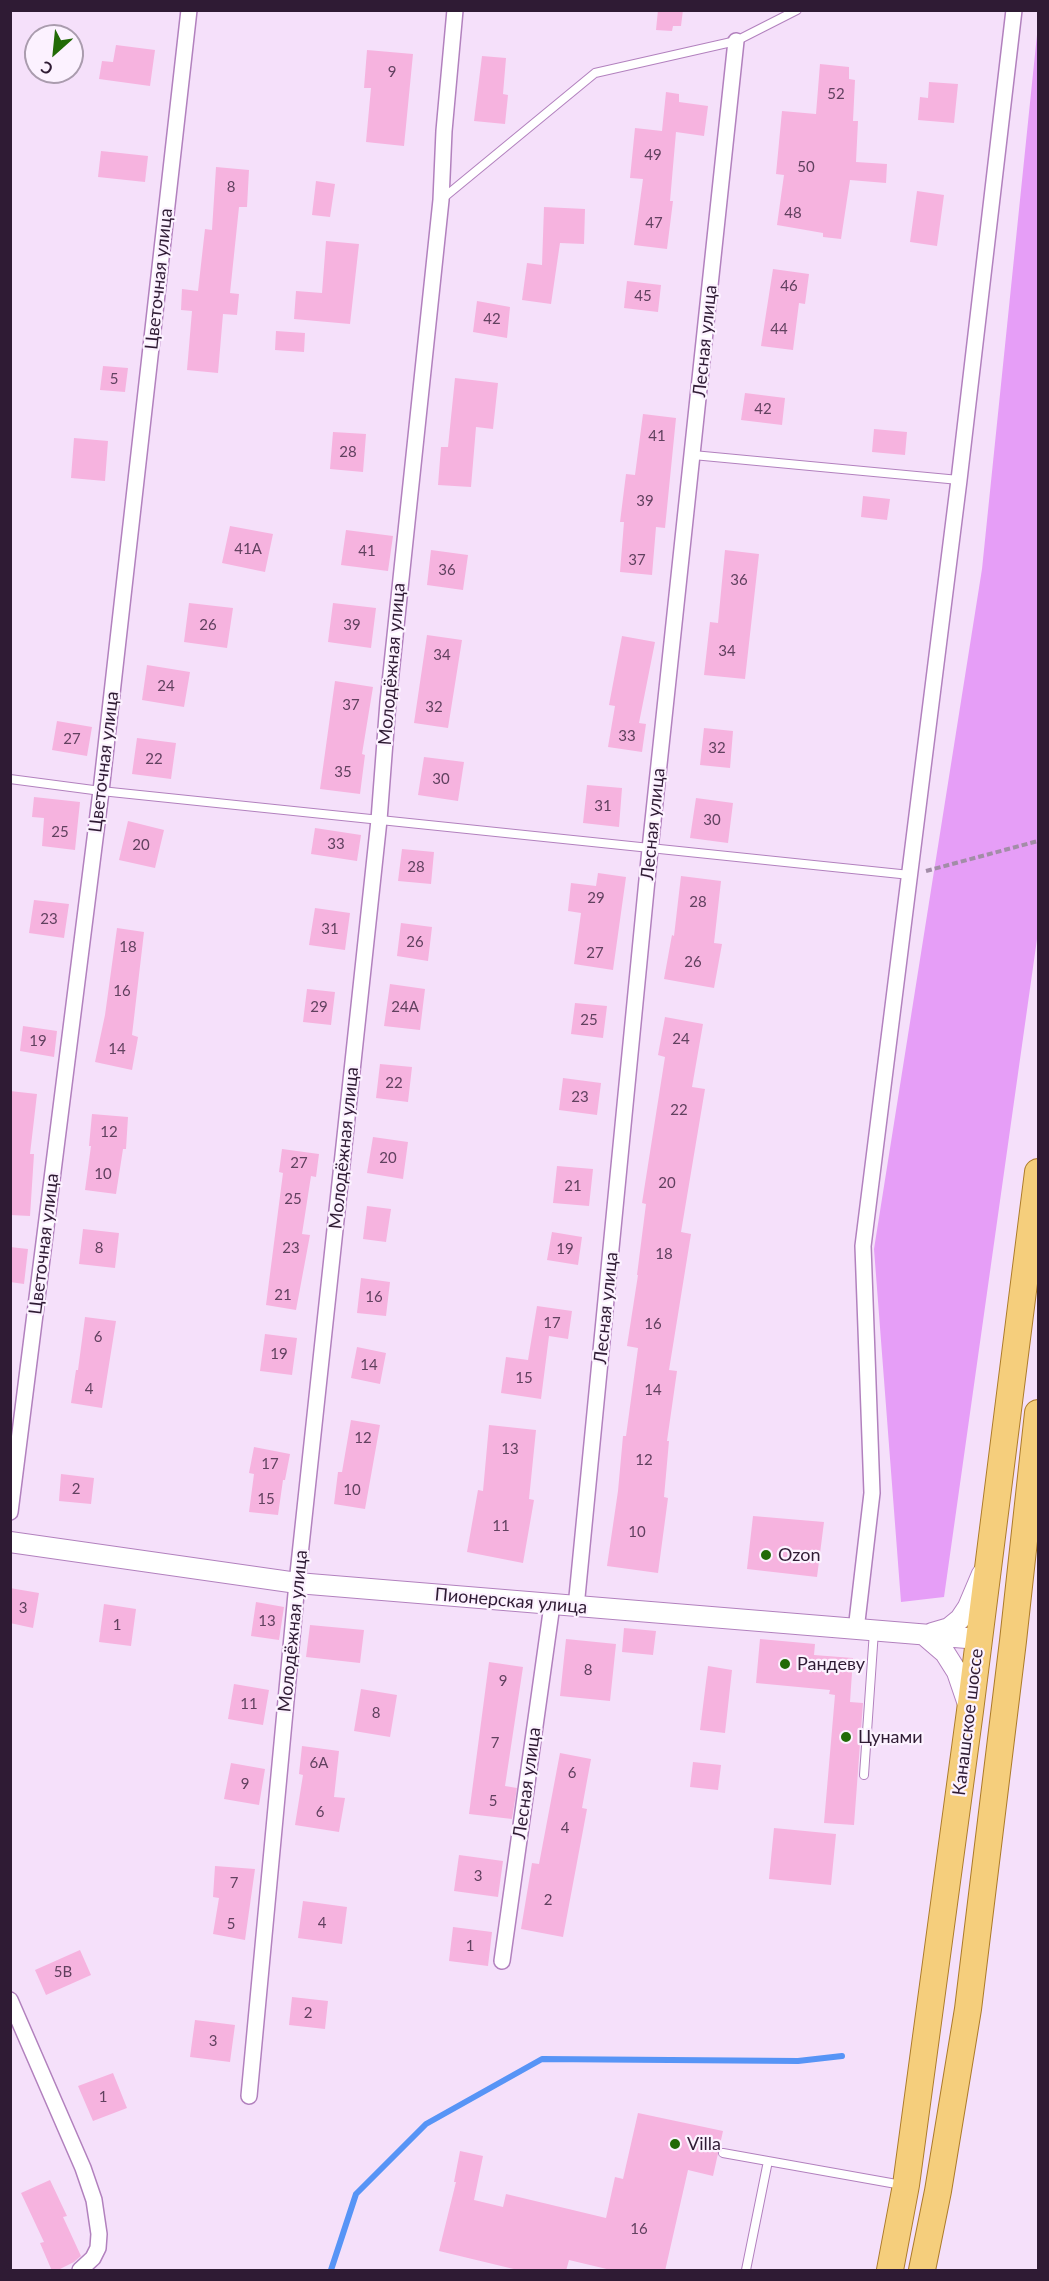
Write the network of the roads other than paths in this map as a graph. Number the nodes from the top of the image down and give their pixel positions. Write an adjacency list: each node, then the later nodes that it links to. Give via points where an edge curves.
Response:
1 (189, 10): 10 (street, Цветочная улица)
2 (455, 10): 6 (street, Молодёжная улица)
3 (797, 10): 5 (lane)
4 (1014, 10): 8 (street)
5 (736, 42): 6 (lane, via 595,74); 7 (street, Лесная улица)
6 (441, 200): 11 (street, Молодёжная улица, via 387,702)
7 (693, 455): 8 (lane); 12 (street, Лесная улица)
8 (959, 480): 13 (street)
9 (10, 779): 10 (lane)
10 (101, 791): 11 (lane); 16 (street, Цветочная улица)
11 (379, 820): 12 (lane); 19 (street, Молодёжная улица)
12 (650, 849): 13 (lane); 21 (street, Лесная улица)
13 (910, 875): 22 (street, via 863,1246 872,1493)
14 (1038, 1172): 18 (main road, Канашское шоссе)
15 (1038, 1413): 25 (main road, Канашское шоссе)
16 (10, 1512)
17 (10, 1542): 19 (street, Пионерская улица)
18 (990, 1554): 23 (street, via 960,1619 949,1628); 24 (main road, Канашское шоссе)
19 (297, 1583): 20 (street, Пионерская улица); 30 (street, Молодёжная улица)
20 (552, 1605): 21 (street, Пионерская улица); 28 (street, Лесная улица)
21 (576, 1607): 22 (street, Пионерская улица)
22 (865, 1631): 23 (street, Пионерская улица); 27 (lane)
23 (924, 1635): 24 (street, Пионерская улица); 26 (street, via 945,1653 957,1672)
24 (979, 1639): 25 (main road, Пионерская улица); 26 (main road, Канашское шоссе)
25 (1014, 1641): 37 (main road, Канашское шоссе, via 968,2009)
26 (970, 1711): 33 (main road, Канашское шоссе)
27 (864, 1775)
28 (502, 1961)
29 (10, 2000): 34 (street, via 94,2200 98,2248)
30 (249, 2096)
31 (723, 2152): 32 (lane)
32 (768, 2161): 33 (lane); 35 (lane)
33 (906, 2185): 36 (main road, Канашское шоссе)
34 (80, 2271)
35 (746, 2271)
36 (890, 2271)
37 (922, 2271)

